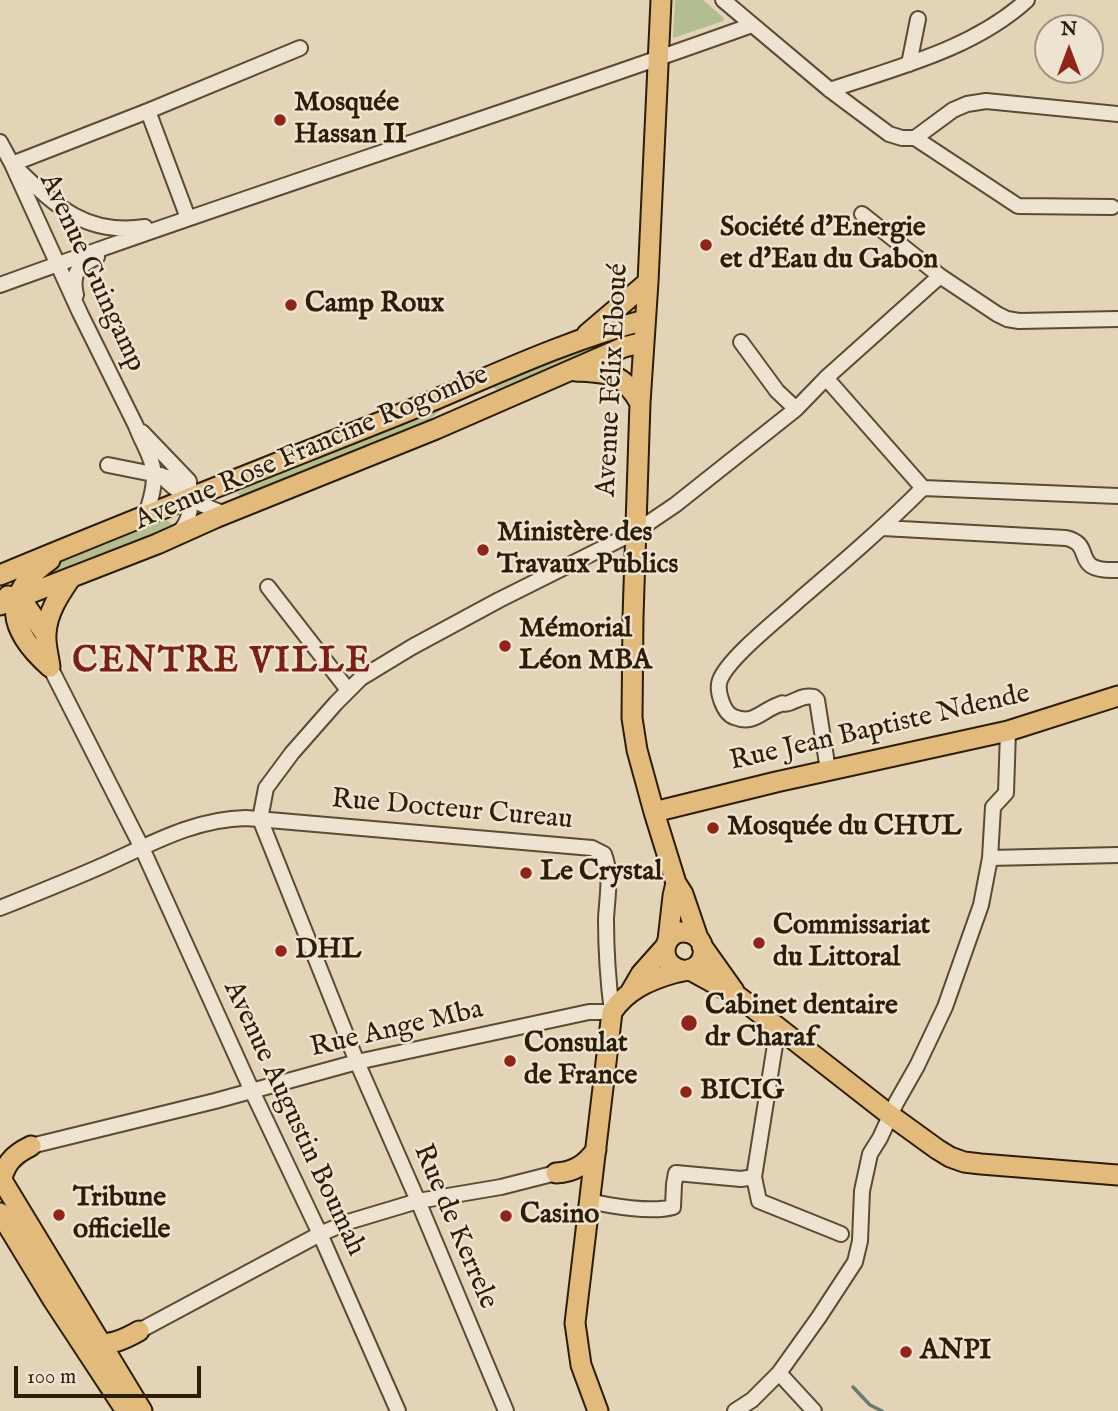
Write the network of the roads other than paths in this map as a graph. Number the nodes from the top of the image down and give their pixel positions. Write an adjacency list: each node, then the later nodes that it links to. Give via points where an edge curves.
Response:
1 (661, 0): 7 (main road, Avenue Félix Eboué)
2 (723, 0): 5 (street)
3 (1027, 0): 8 (street, via 990,28)
4 (918, 19): 8 (street)
5 (752, 25): 7 (street); 9 (street)
6 (300, 48): 10 (street)
7 (658, 59): 17 (street); 21 (main road, Avenue Félix Eboué)
8 (909, 64): 9 (street)
9 (830, 90): 12 (street, via 889,134)
10 (148, 111): 14 (street); 17 (street)
11 (1118, 114): 12 (street, via 986,101 953,110)
12 (915, 138): 15 (street, via 1018,206)
13 (0, 142): 14 (street, Avenue Guingamp)
14 (12, 164): 18 (street, via 57,205 90,223 132,229); 19 (street, Avenue Guingamp)
15 (1112, 207)
16 (862, 214): 20 (street)
17 (188, 218): 18 (street)
18 (172, 224): 19 (street); 23 (street, via 85,263 73,282)
19 (58, 264): 22 (street); 23 (street, Avenue Guingamp)
20 (940, 276): 24 (street, via 1007,319); 30 (street)
21 (648, 282): 25 (main road, Avenue Félix Eboué); 26 (main road)
22 (0, 284)
23 (80, 313): 35 (street, Avenue Guingamp)
24 (1118, 319)
25 (645, 320): 26 (main road, Avenue Rose Francine Rogombe); 27 (main road, Avenue Félix Eboué)
26 (581, 340): 31 (main road, Avenue Rose Francine Rogombe)
27 (644, 342): 29 (main road, Avenue Rose Francine Rogombe); 32 (main road, Avenue Félix Eboué)
28 (741, 342): 33 (street)
29 (572, 370): 32 (main road, via 605,373 622,380); 34 (main road, Avenue Rose Francine Rogombe)
30 (826, 378): 33 (street); 38 (street)
31 (450, 393): 34 (main road); 39 (main road, Avenue Rose Francine Rogombe, via 227,484)
32 (640, 403): 45 (main road, Avenue Félix Eboué)
33 (796, 409): 45 (street)
34 (463, 417): 41 (main road, Avenue Rose Francine Rogombe)
35 (136, 426): 37 (street); 39 (street)
36 (108, 465): 37 (street)
37 (158, 476): 39 (street, via 175,490); 42 (street)
38 (923, 488): 40 (street); 44 (street)
39 (189, 489): 41 (street, via 208,508); 42 (main road, Avenue Rose Francine Rogombe); 46 (street, via 188,519)
40 (1118, 496)
41 (226, 514): 46 (main road, Avenue Rose Francine Rogombe)
42 (146, 515): 43 (main road, Avenue Rose Francine Rogombe)
43 (119, 526): 48 (main road, Avenue Rose Francine Rogombe); 51 (main road, via 52,559)
44 (883, 528): 47 (street, via 1066,538 1082,548 1092,568); 59 (street, via 757,637 720,679 719,695 734,718 754,719 779,704 814,697)
45 (635, 532): 56 (street, via 434,635); 60 (main road, Avenue Félix Eboué, via 632,718)
46 (172, 538): 49 (main road, Avenue Rose Francine Rogombe)
47 (1118, 570)
48 (0, 575)
49 (70, 579): 51 (main road, Avenue Rose Francine Rogombe); 53 (main road, via 49,617)
50 (268, 587): 56 (street)
51 (5, 599): 53 (main road, via 26,606); 54 (main road, via 14,610)
52 (0, 626): 54 (main road)
53 (46, 635): 55 (main road)
54 (21, 636): 55 (main road)
55 (50, 667): 62 (street, Avenue Augustin Boumah)
56 (348, 690): 61 (street, via 266,788)
57 (1118, 696): 58 (main road, Rue Jean Baptiste Ndende)
58 (1008, 731): 59 (main road, Rue Jean Baptiste Ndende); 64 (street, via 1006,793 993,807)
59 (828, 770): 60 (main road, Rue Jean Baptiste Ndende)
60 (654, 812): 65 (main road, Avenue Félix Eboué)
61 (260, 819): 62 (street, Rue Docteur Cureau, via 202,823); 72 (street, Rue Docteur Cureau, via 592,848 604,854); 74 (street, Rue de Kerrele)
62 (142, 848): 66 (street, Rue Docteur Cureau); 75 (street, Avenue Augustin Boumah)
63 (1118, 855): 64 (street)
64 (990, 858): 76 (street, via 981,905 945,1007)
65 (676, 883): 67 (main road, Avenue Félix Eboué); 68 (main road)
66 (0, 908)
67 (700, 942): 68 (main road, via 682,932); 69 (main road, via 700,962); 71 (main road, Avenue Félix Eboué)
68 (666, 944): 69 (main road, via 666,960 675,969); 70 (main road)
69 (686, 970): 70 (main road); 71 (main road)
70 (630, 991): 72 (main road)
71 (739, 997): 73 (main road)
72 (612, 1012): 74 (street, Rue Ange Mba, via 589,1012); 79 (main road)
73 (778, 1026): 76 (main road); 82 (street)
74 (357, 1062): 75 (street, Rue Ange Mba); 85 (street, Rue de Kerrele)
75 (252, 1091): 77 (street, Rue Ange Mba); 87 (street, Avenue Augustin Boumah)
76 (890, 1115): 81 (main road, via 937,1149 964,1162); 92 (street, via 867,1165 855,1262)
77 (31, 1146): 78 (main road); 83 (main road, via 12,1157)
78 (0, 1147)
79 (596, 1150): 80 (main road, via 578,1168); 84 (main road)
80 (556, 1173): 84 (main road, via 582,1185); 85 (street)
81 (1118, 1175)
82 (754, 1177): 84 (street, via 676,1174 673,1207 664,1210); 88 (street, via 759,1201)
83 (0, 1183): 89 (main road, via 2,1198 17,1223); 91 (main road)
84 (589, 1201): 98 (main road, via 575,1323 581,1365)
85 (418, 1202): 87 (street); 97 (street, Rue de Kerrele)
86 (0, 1213): 89 (main road)
87 (320, 1234): 90 (street); 96 (street, Avenue Augustin Boumah)
88 (841, 1234)
89 (19, 1245): 91 (main road, via 39,1258 88,1339); 94 (main road)
90 (139, 1331): 91 (main road); 93 (main road, via 124,1351)
91 (102, 1344): 93 (main road)
92 (779, 1373): 99 (street); 100 (street)
93 (120, 1374): 95 (main road)
94 (126, 1411)
95 (142, 1411)
96 (398, 1411)
97 (506, 1411)
98 (598, 1411)
99 (735, 1411)
100 (814, 1411)

